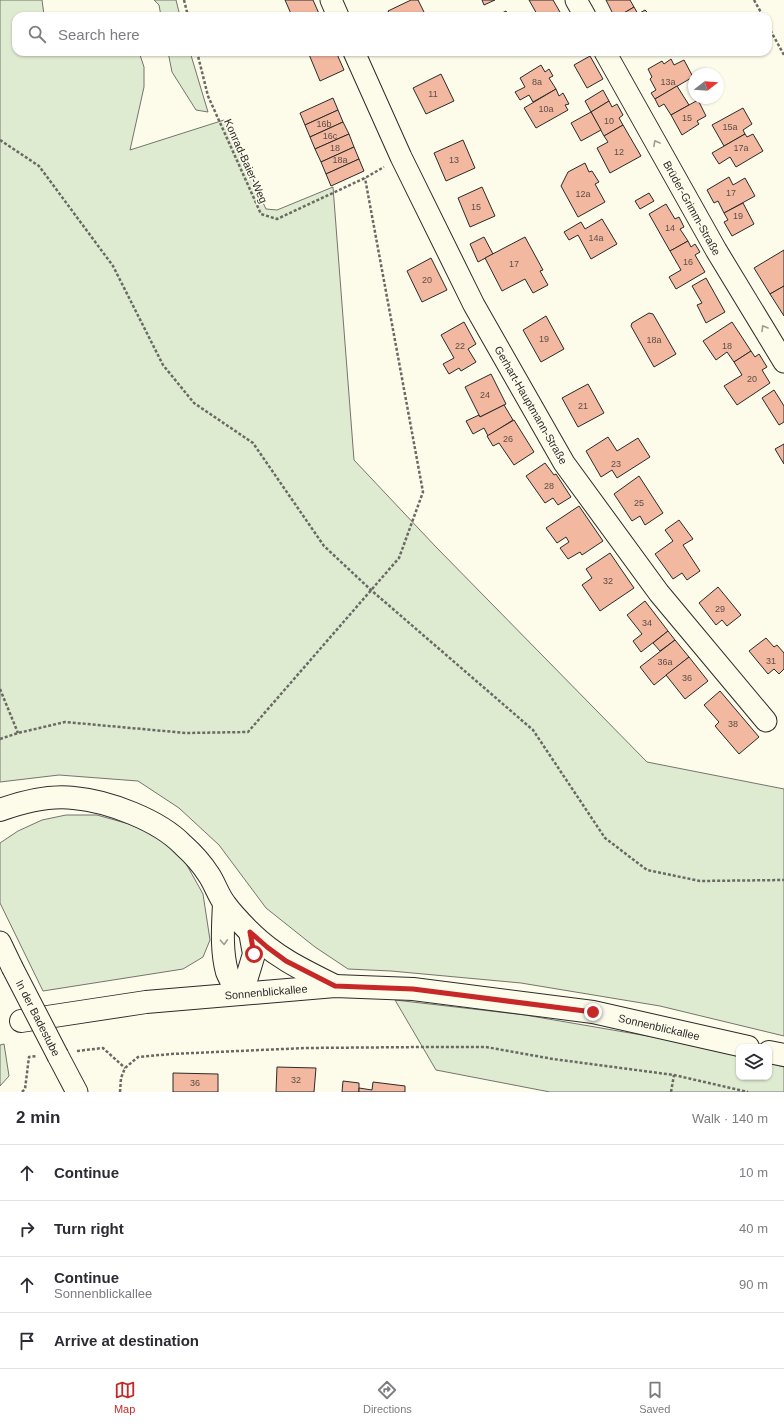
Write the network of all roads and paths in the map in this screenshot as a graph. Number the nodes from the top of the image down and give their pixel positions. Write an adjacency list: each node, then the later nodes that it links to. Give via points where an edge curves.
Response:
1 (184, 0): 5 (path)
2 (331, 0): 6 (street)
3 (576, 0): 7 (street)
4 (754, 0): 8 (path)
5 (187, 12)
6 (336, 12)
7 (582, 12)
8 (761, 12)
9 (772, 33): 10 (path)
10 (784, 55)
11 (198, 56): 16 (path, Konrad-Baier-Weg, via 208,96 261,214 277,219 365,178 423,492 399,558)
12 (356, 56): 18 (street, Gerhart-Hauptmann-Straße, via 401,157 474,305 564,463 658,593)
13 (607, 56): 15 (street, Brüder-Grimm-Straße, one-way to 13, via 716,250)
14 (0, 140): 16 (path, via 39,166 113,266 162,365 194,403 253,443 324,546)
15 (784, 362)
16 (371, 590): 19 (path, via 248,732 186,733 65,722); 22 (path, via 533,730 605,838 647,870 700,881)
17 (0, 689): 19 (path)
18 (766, 721)
19 (18, 733): 20 (path)
20 (0, 739)
21 (0, 810): 23 (main road, via 47,798 74,798 107,804 143,818 164,828 184,845 208,874)
22 (784, 880)
23 (224, 904): 24 (main road); 27 (main road, one-way to 27, via 223,943 227,971)
24 (250, 932): 26 (main road, via 286,961); 27 (main road, via 254,954)
25 (0, 942): 33 (street, In der Badestube, bridge)
26 (335, 986): 27 (main road, Sonnenblickallee); 29 (main road, Sonnenblickallee, via 413,989 593,1012)
27 (239, 994): 28 (main road, Sonnenblickallee, via 146,1002)
28 (21, 1021)
29 (736, 1044)
30 (772, 1053): 31 (main road)
31 (784, 1055)
32 (674, 1075): 34 (path, via 552,1059 486,1047 306,1048 138,1057 125,1068); 35 (path); 36 (path)
33 (77, 1092)
34 (120, 1092)
35 (671, 1092)
36 (748, 1092)

